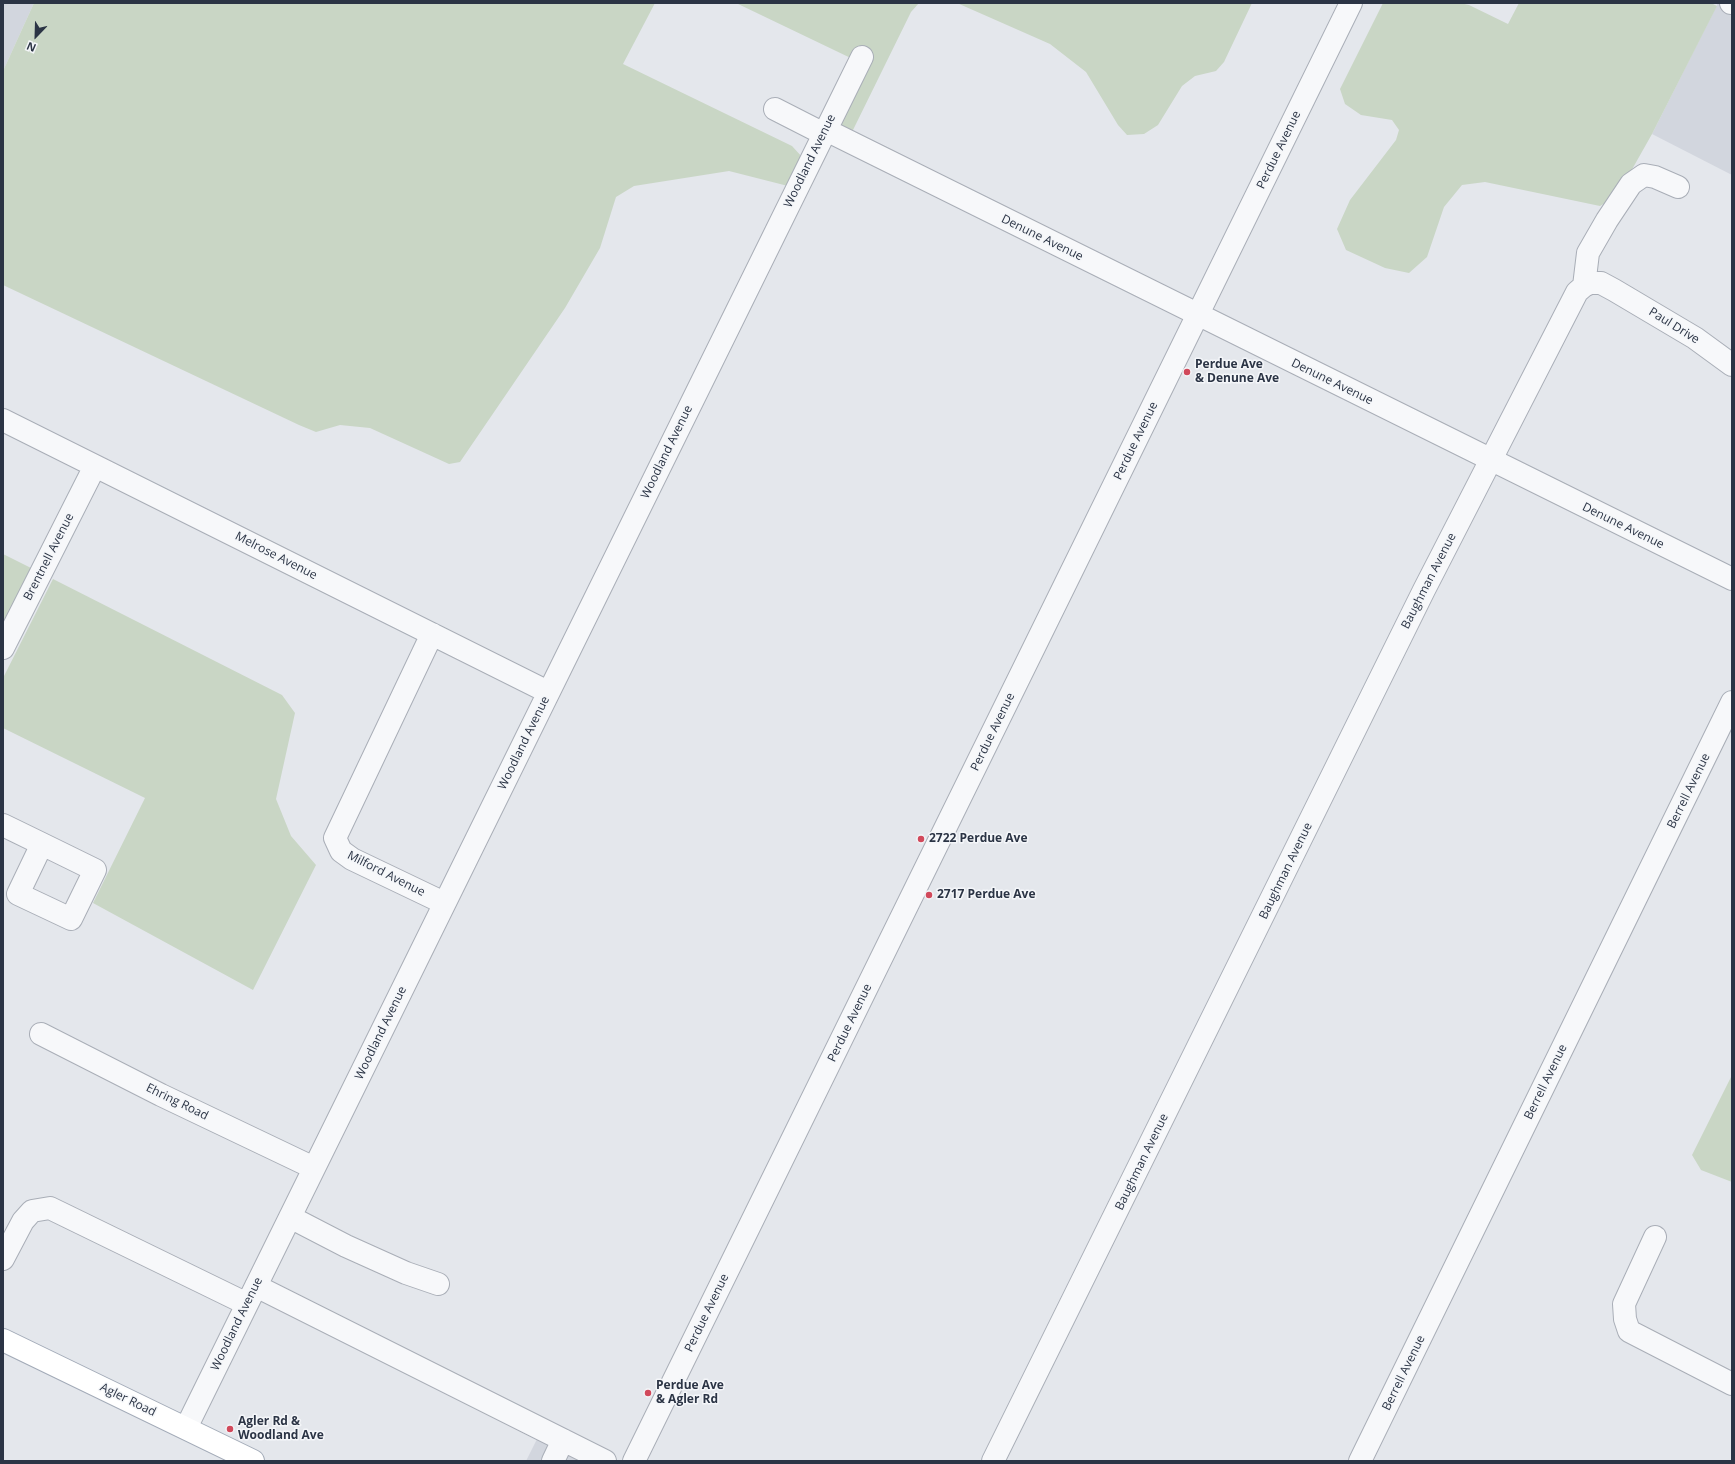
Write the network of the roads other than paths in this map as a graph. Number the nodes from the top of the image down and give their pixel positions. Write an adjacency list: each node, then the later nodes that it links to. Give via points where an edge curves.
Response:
1 (1351, 3): 7 (street, Perdue Avenue)
2 (862, 57): 4 (street, Woodland Avenue)
3 (775, 109): 4 (street, Denune Avenue)
4 (825, 132): 7 (street, Denune Avenue); 15 (street, Woodland Avenue)
5 (1678, 187): 6 (street, via 1644,175 1631,184 1588,254)
6 (1584, 286): 8 (street, Paul Drive, via 1590,283 1601,284 1614,290 1695,338); 10 (street, Baughman Avenue, via 1576,292)
7 (1198, 315): 10 (street, Denune Avenue); 34 (street, Perdue Avenue)
8 (1732, 365)
9 (3, 420): 11 (street, Melrose Avenue)
10 (1491, 461): 12 (street, Denune Avenue); 35 (street, Baughman Avenue, via 1424,590)
11 (95, 466): 13 (street, Melrose Avenue); 14 (street, Brentnell Avenue)
12 (1732, 579)
13 (432, 634): 15 (street, Melrose Avenue); 19 (street, Milford Avenue, via 335,838 341,851 352,859)
14 (3, 648)
15 (548, 692): 19 (street, Woodland Avenue)
16 (1732, 702): 36 (street, Berrell Avenue)
17 (3, 826): 18 (street)
18 (42, 844)
19 (444, 903): 21 (street, Woodland Avenue)
20 (41, 1034): 21 (street, Ehring Road)
21 (314, 1168): 22 (street, Woodland Avenue)
22 (290, 1217): 25 (street, via 406,1274); 26 (street, Woodland Avenue)
23 (1655, 1237): 28 (street, via 1624,1304 1629,1331)
24 (3, 1259): 26 (street, via 23,1221 32,1212 50,1208)
25 (438, 1284)
26 (252, 1295): 29 (street, Woodland Avenue); 30 (street)
27 (3, 1340): 29 (main road, Agler Road)
28 (1732, 1384)
29 (186, 1428): 31 (main road, Agler Road)
30 (563, 1440): 32 (street); 33 (street)
31 (253, 1461)
32 (553, 1461)
33 (605, 1461)
34 (634, 1461)
35 (994, 1461)
36 (1360, 1461)

